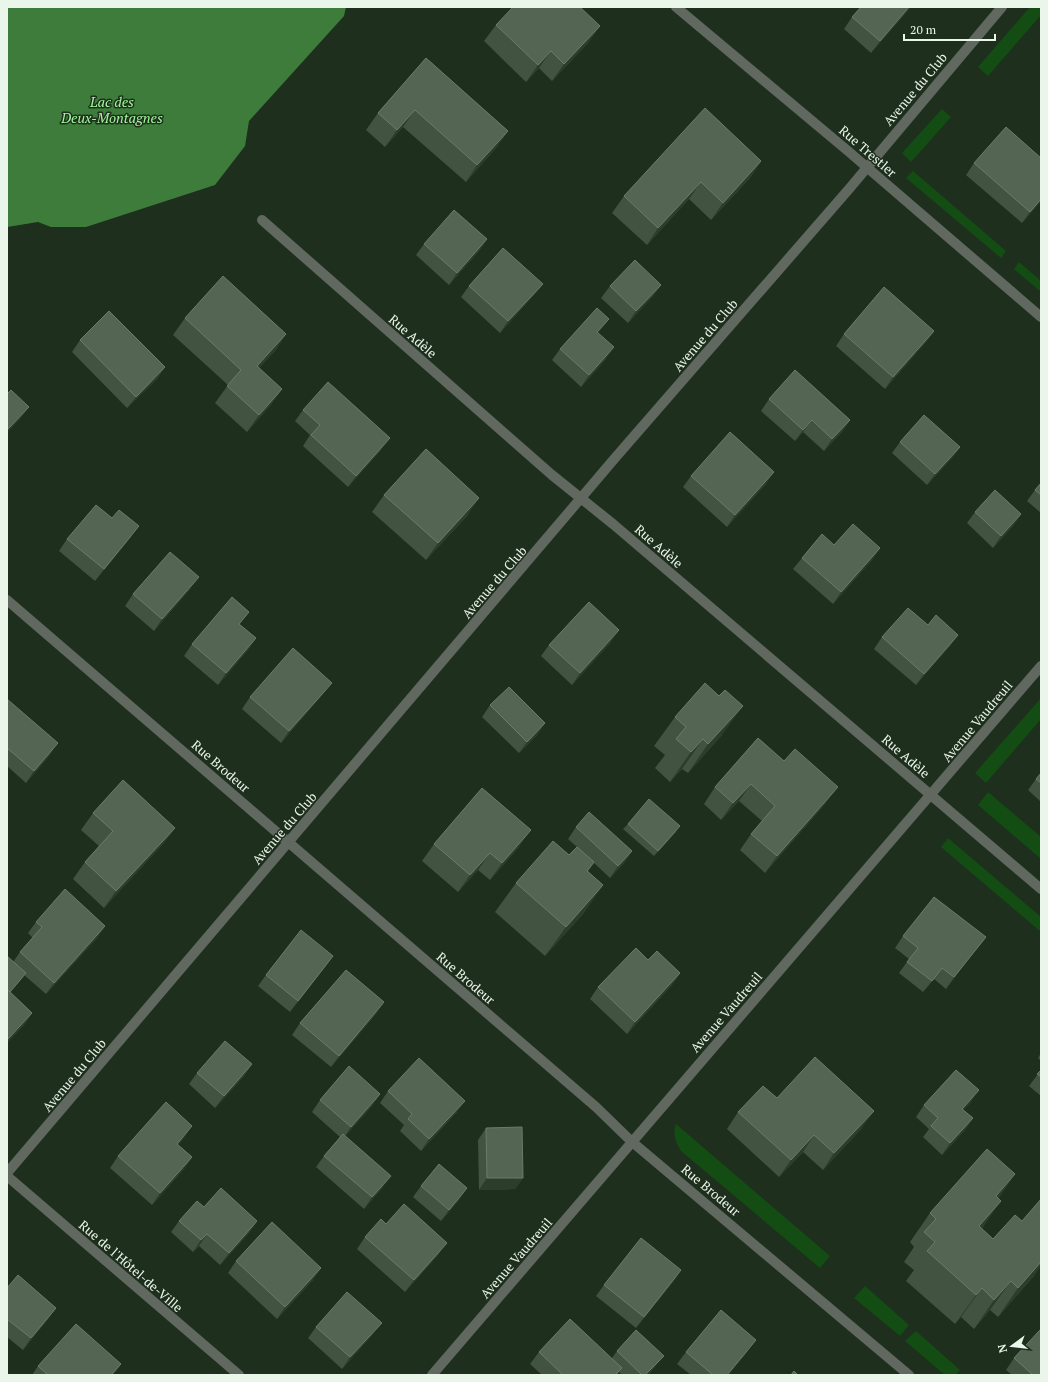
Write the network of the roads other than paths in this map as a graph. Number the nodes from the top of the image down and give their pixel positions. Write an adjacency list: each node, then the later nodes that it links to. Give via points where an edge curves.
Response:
1 (676, 7): 3 (street, Rue Trestler)
2 (1002, 7): 3 (street, Avenue du Club)
3 (867, 167): 5 (street, Rue Trestler); 6 (street, Avenue du Club)
4 (262, 220): 6 (street, Rue Adèle)
5 (1041, 318)
6 (582, 499): 9 (street, Rue Adèle); 10 (street, Avenue du Club)
7 (7, 600): 10 (street, Rue Brodeur)
8 (1041, 666): 9 (street, Avenue Vaudreuil)
9 (931, 796): 11 (street, Rue Adèle); 12 (street, Avenue Vaudreuil)
10 (288, 842): 12 (street, Rue Brodeur, via 596,1107); 13 (street, Avenue du Club)
11 (1041, 889)
12 (631, 1141): 15 (street, Avenue Vaudreuil); 16 (street, Rue Brodeur)
13 (7, 1175): 14 (street, Rue de l'Hôtel-de-Ville)
14 (239, 1375)
15 (432, 1375)
16 (909, 1375)

